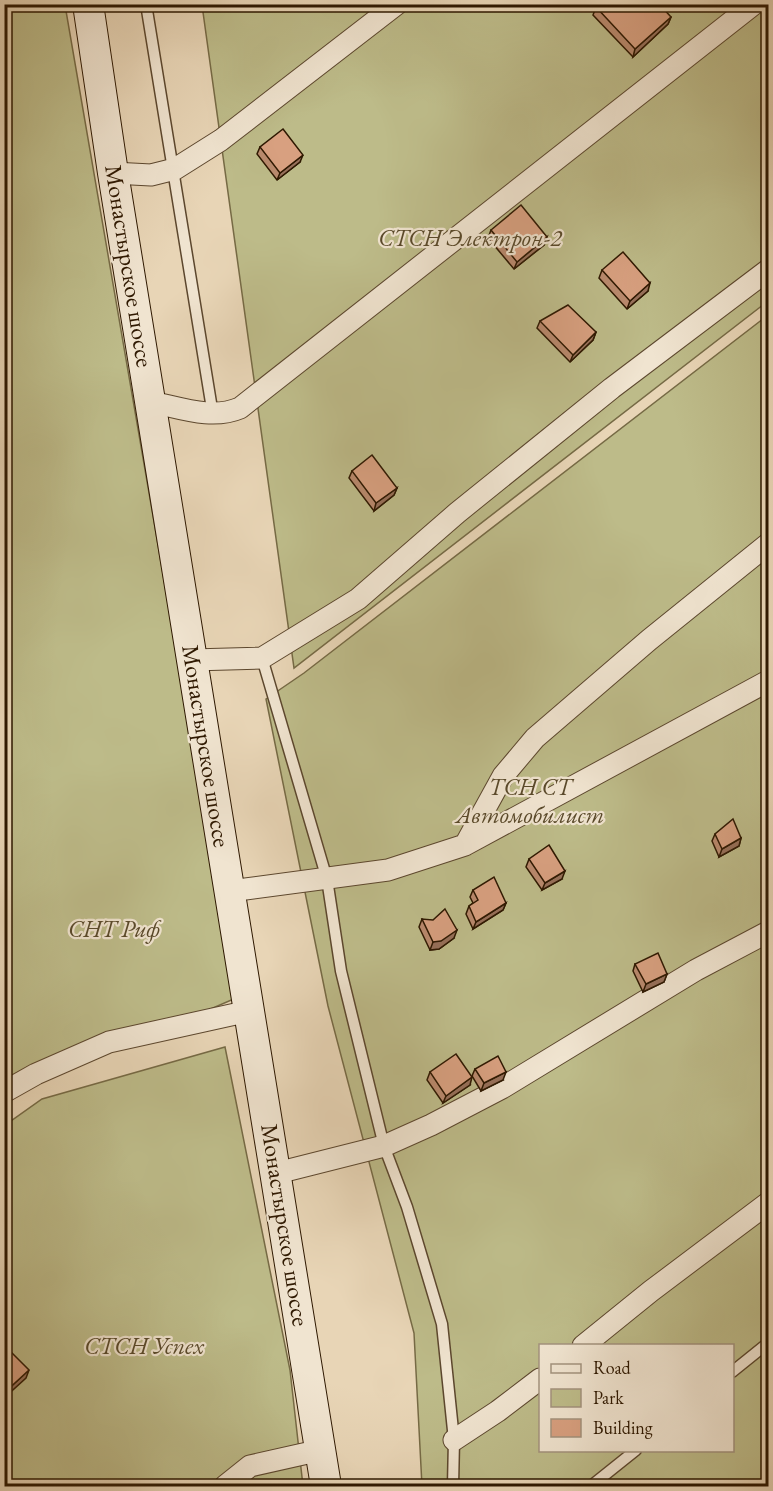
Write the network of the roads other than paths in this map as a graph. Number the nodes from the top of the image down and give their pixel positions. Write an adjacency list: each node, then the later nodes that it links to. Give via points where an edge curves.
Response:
1 (88, 4): 6 (main road, Монастырское шоссе)
2 (146, 4): 5 (lane)
3 (397, 4): 5 (street, via 221,140)
4 (754, 4): 9 (street, via 240,408)
5 (175, 169): 6 (street, via 151,175); 9 (lane)
6 (113, 173): 8 (main road, Монастырское шоссе)
7 (768, 270): 11 (street, via 612,388 358,599)
8 (151, 402): 9 (street); 12 (main road, Монастырское шоссе)
9 (213, 415)
10 (768, 544): 14 (street, via 535,738 503,776)
11 (262, 658): 12 (street); 15 (lane)
12 (192, 660): 16 (main road, Монастырское шоссе)
13 (768, 681): 14 (street)
14 (465, 845): 15 (street, via 388,870)
15 (327, 879): 16 (street); 20 (lane, via 341,971)
16 (230, 891): 18 (main road, Монастырское шоссе)
17 (768, 932): 20 (street, via 686,976 502,1088)
18 (249, 1011): 19 (street, via 109,1042); 21 (main road, Монастырское шоссе)
19 (4, 1092)
20 (384, 1146): 21 (street); 27 (lane, via 442,1324)
21 (278, 1173): 28 (main road, Монастырское шоссе)
22 (768, 1203): 24 (street)
23 (768, 1343): 25 (lane)
24 (585, 1344)
25 (734, 1370)
26 (539, 1380): 27 (street)
27 (454, 1440): 32 (lane)
28 (321, 1450): 30 (street, via 250,1466); 31 (main road, Монастырское шоссе)
29 (634, 1452): 33 (lane)
30 (225, 1486)
31 (326, 1486)
32 (453, 1486)
33 (591, 1486)

